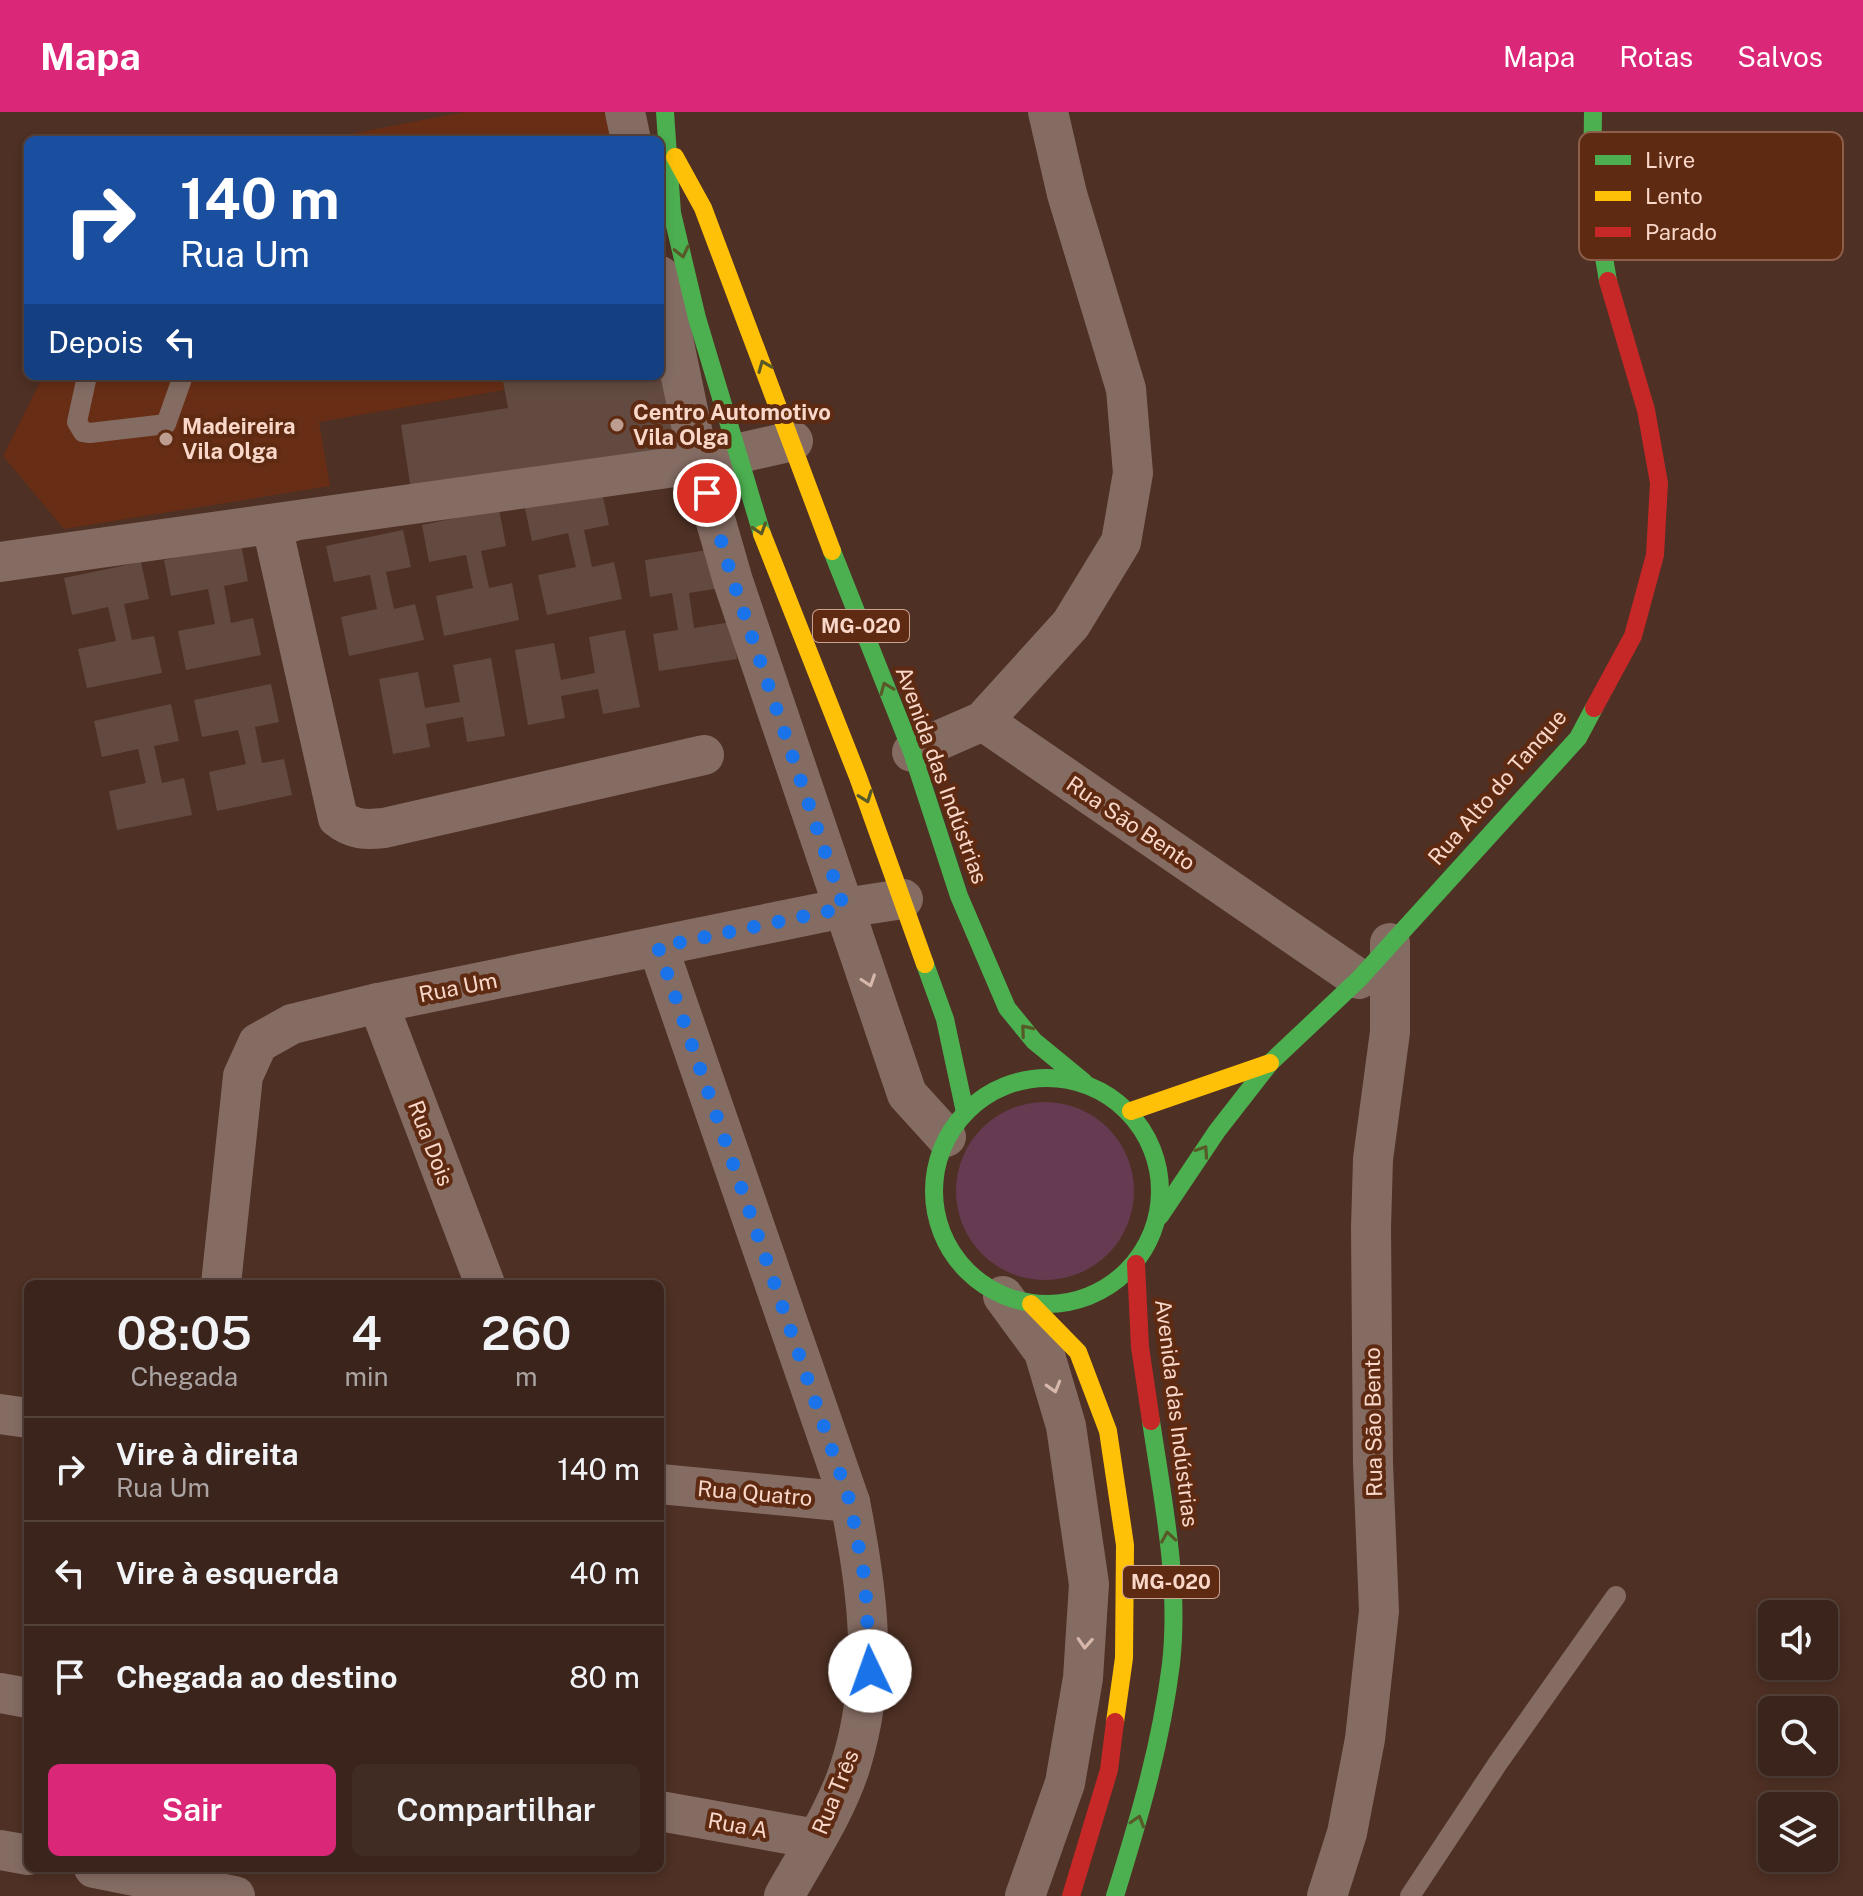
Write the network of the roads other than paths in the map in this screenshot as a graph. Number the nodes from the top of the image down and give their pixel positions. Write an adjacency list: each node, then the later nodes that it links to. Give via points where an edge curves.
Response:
1 (625, 112): 5 (street)
2 (1048, 112): 16 (street, via 1126,389 1133,473 1121,542 1071,624)
3 (1593, 112): 4 (main road, Rua Alto do Tanque)
4 (1593, 132)
5 (655, 136)
6 (664, 149): 12 (main road, Avenida das Indústrias / MG-020, one-way to 6, via 703,208)
7 (666, 214): 13 (main road, MG-020, one-way to 13, via 697,318)
8 (1603, 260): 21 (main road, Rua Alto do Tanque, via 1646,410 1659,483 1655,555 1633,636 1578,738)
9 (664, 289): 13 (street)
10 (86, 380): 11 (lane, via 77,422 90,433 166,424)
11 (182, 380)
12 (793, 441): 13 (street); 17 (main road, Avenida das Indústrias / MG-020, one-way to 12)
13 (717, 458): 14 (street); 19 (main road, MG-020, one-way to 19, via 773,568); 20 (street, via 733,581)
14 (292, 522): 15 (street); 18 (street, via 272,526 338,818 347,825 384,828)
15 (0, 562)
16 (983, 721): 17 (street); 23 (street, Rua São Bento)
17 (912, 752): 26 (main road, Avenida das Indústrias / MG-020, one-way to 17, via 1034,1041 1007,1008 959,896)
18 (704, 755)
19 (903, 899): 20 (street, Rua Um); 28 (main road, MG-020, via 945,1019)
20 (844, 908): 22 (street, Rua Um); 28 (street, one-way to 28, via 907,1094)
21 (1390, 943): 23 (main road, Rua Alto do Tanque); 51 (street, Rua São Bento, via 1390,1032 1373,1159 1371,1228 1379,1611 1359,1770)
22 (658, 947): 24 (street, Rua Um); 37 (street, Rua Três)
23 (1359, 979): 25 (main road, Rua Alto do Tanque)
24 (378, 1003): 31 (street, Rua Um, via 292,1024 258,1043 243,1076); 32 (street, Rua Dois)
25 (1270, 1063): 27 (main road, Rua Alto do Tanque); 29 (main road, Rua Alto do Tanque, one-way to 25)
26 (1084, 1082): 27 (main road, MG-020); 28 (main road, MG-020, via 1042,1076 1000,1087)
27 (1131, 1111): 29 (main road, MG-020, via 1159,1160)
28 (955, 1124): 33 (main road, MG-020, via 933,1182 939,1229 964,1269)
29 (1160, 1216): 30 (main road, MG-020)
30 (1136, 1264): 33 (main road, MG-020, via 1106,1289 1070,1303); 50 (main road, Avenida das Indústrias / MG-020, one-way to 30, via 1152,1776 1171,1662 1171,1552 1140,1347)
31 (221, 1280)
32 (483, 1280)
33 (1017, 1300): 48 (street, one-way to 48, via 1044,1352 1066,1426 1089,1584 1083,1678 1065,1783); 49 (main road, MG-020, via 1078,1352 1108,1431 1125,1545 1124,1658 1109,1770)
34 (0, 1414): 35 (street)
35 (24, 1417)
36 (664, 1484): 37 (street, Rua Quatro)
37 (850, 1502): 42 (street, Rua Três, via 865,1580 870,1671 851,1765)
38 (1616, 1596): 52 (lane)
39 (0, 1693): 40 (street)
40 (24, 1697)
41 (664, 1812): 42 (street, Rua A)
42 (816, 1839): 47 (street, Rua Três)
43 (0, 1850): 44 (street)
44 (24, 1854)
45 (114, 1872): 46 (street)
46 (235, 1896)
47 (784, 1896)
48 (1025, 1896)
49 (1071, 1896)
50 (1115, 1896)
51 (1327, 1896)
52 (1410, 1896)

